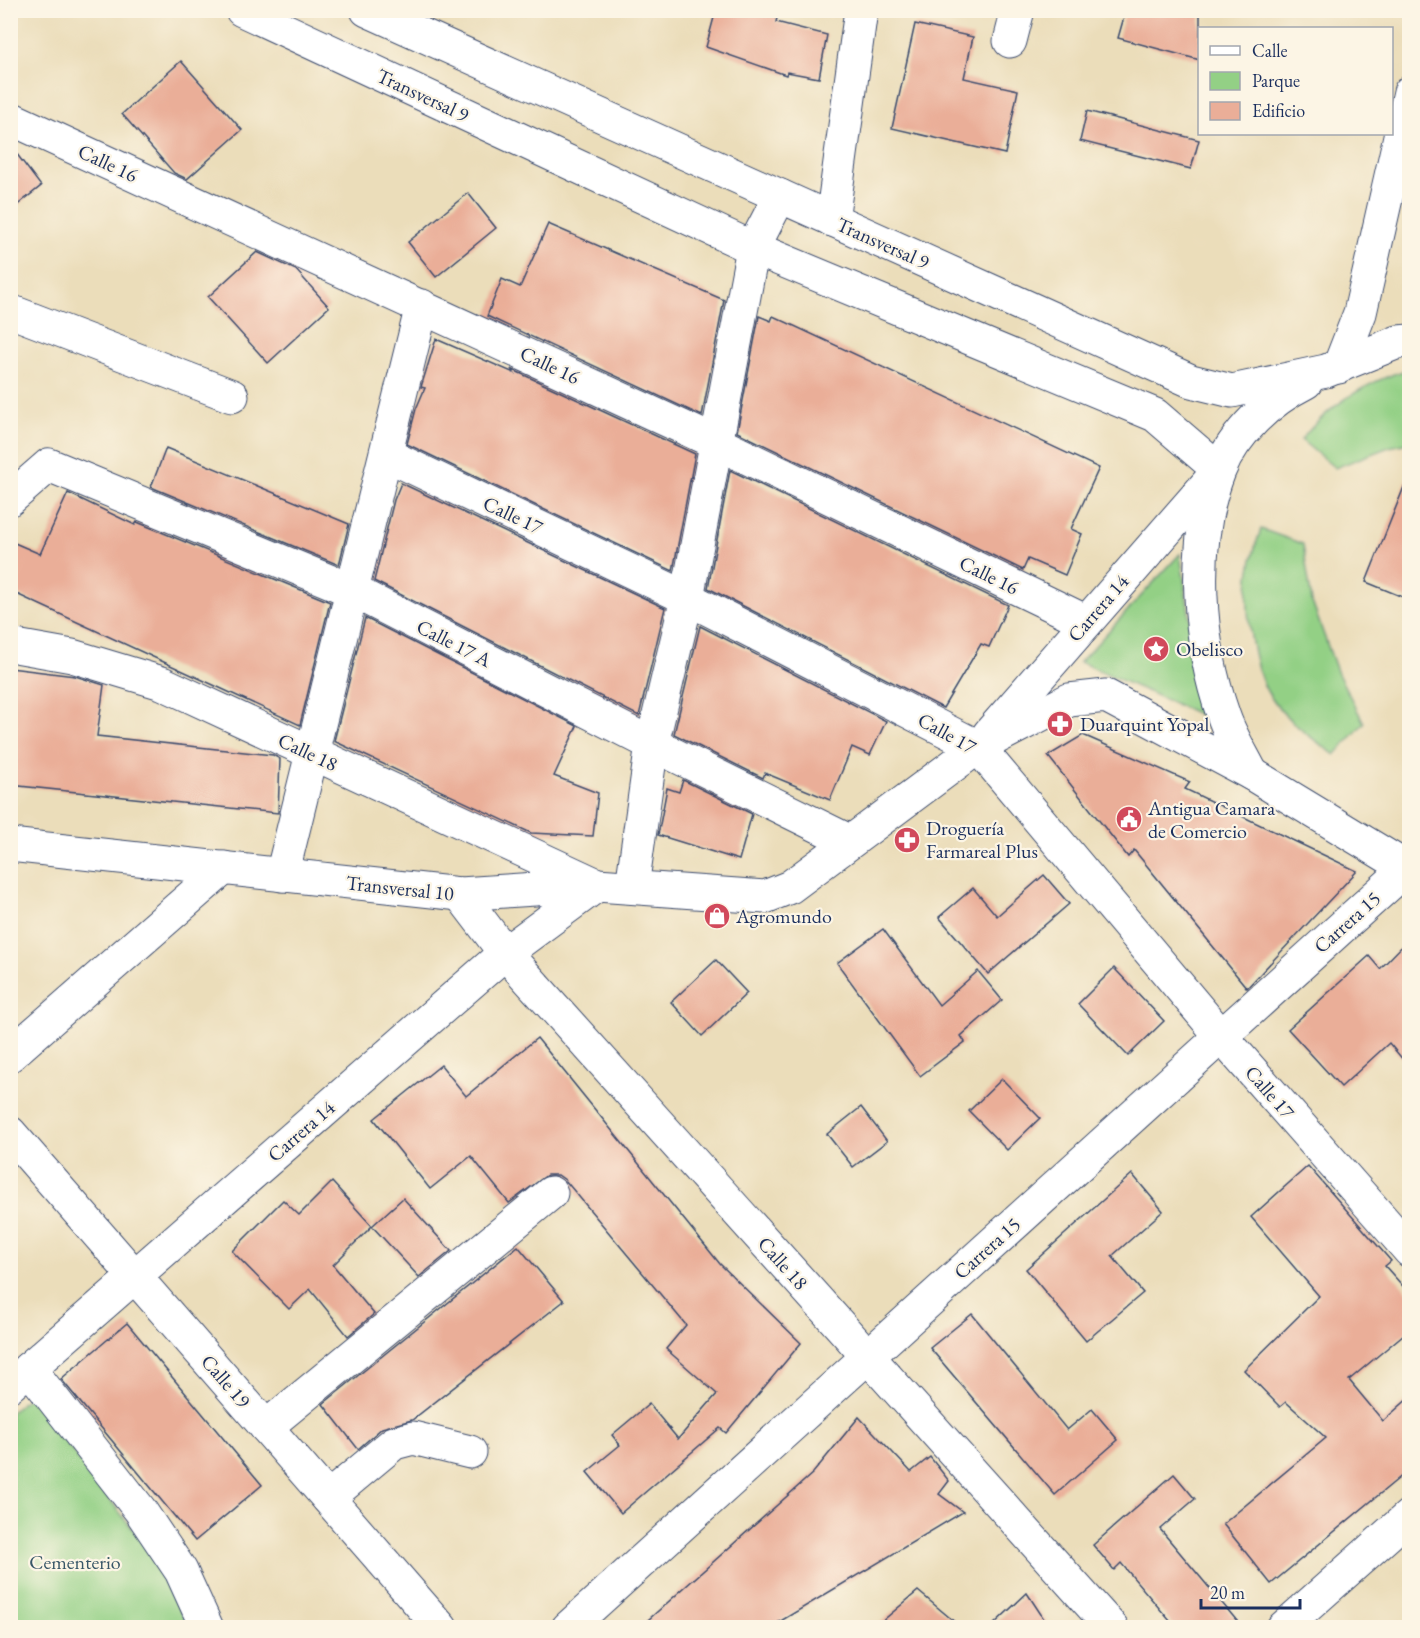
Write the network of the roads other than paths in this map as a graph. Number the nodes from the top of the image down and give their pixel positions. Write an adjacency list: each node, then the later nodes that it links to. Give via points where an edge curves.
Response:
1 (242, 10): 8 (street, Transversal 9)
2 (367, 10): 6 (street, Transversal 9)
3 (861, 10): 7 (street)
4 (1410, 92): 12 (street, via 1360,313)
5 (10, 118): 9 (street, Calle 16)
6 (780, 196): 7 (street, Transversal 9); 8 (street)
7 (832, 220): 12 (street, Transversal 9, via 1191,381 1232,391)
8 (753, 248): 14 (street); 16 (street, Transversal 9, via 1155,415)
9 (422, 306): 14 (street, Calle 16); 15 (street)
10 (10, 311): 13 (street)
11 (1410, 341): 12 (street, Transversal 9, via 1398,342)
12 (1332, 369): 16 (street, via 1281,394 1245,428)
13 (232, 396)
14 (717, 443): 19 (street); 20 (street, Calle 16)
15 (387, 455): 18 (street); 19 (street, Calle 17)
16 (1219, 471): 20 (street, Carrera 14); 25 (street, via 1204,531 1200,595 1207,657 1224,718)
17 (10, 499): 18 (street, Calle 17 A, via 49,465)
18 (353, 591): 22 (street, Calle 17 A); 24 (street)
19 (687, 598): 22 (street); 23 (street, Calle 17)
20 (1085, 621): 23 (street, Carrera 14)
21 (10, 645): 24 (street, Calle 18, via 72,656 162,683)
22 (652, 744): 26 (street, Calle 17 A); 32 (street)
23 (978, 747): 25 (street, Carrera 14, via 1069,700 1106,696); 26 (street, Carrera 14); 36 (street, Calle 17)
24 (311, 754): 30 (street); 31 (street, Calle 18)
25 (1252, 774): 29 (street)
26 (849, 841): 33 (street, Carrera 14)
27 (10, 845): 28 (street, Transversal 10)
28 (224, 868): 30 (street, Transversal 10); 37 (street)
29 (1408, 870): 36 (street, Carrera 15)
30 (282, 875): 34 (street, Transversal 10)
31 (597, 885): 32 (street, Transversal 10); 34 (street, Transversal 10); 35 (street, Carrera 14)
32 (632, 887): 33 (street, Transversal 10, via 765,897)
33 (790, 887)
34 (460, 894): 35 (street, Calle 18)
35 (505, 953): 41 (street, Carrera 14); 42 (street, Calle 18)
36 (1221, 1036): 40 (street, Calle 17); 42 (street, Carrera 15)
37 (10, 1055)
38 (10, 1133): 41 (street, Calle 19)
39 (550, 1193): 44 (street)
40 (1410, 1251)
41 (134, 1276): 43 (street, Carrera 14); 44 (street, Calle 19)
42 (867, 1357): 50 (street, Carrera 15); 51 (street, Calle 18)
43 (20, 1376): 48 (street, via 140,1510 181,1571)
44 (266, 1427): 46 (street, Calle 19)
45 (470, 1452): 46 (street, via 414,1438 394,1443)
46 (328, 1497): 49 (street, Calle 19)
47 (1410, 1515): 52 (street)
48 (207, 1628)
49 (441, 1628)
50 (568, 1628)
51 (1112, 1628)
52 (1283, 1628)

